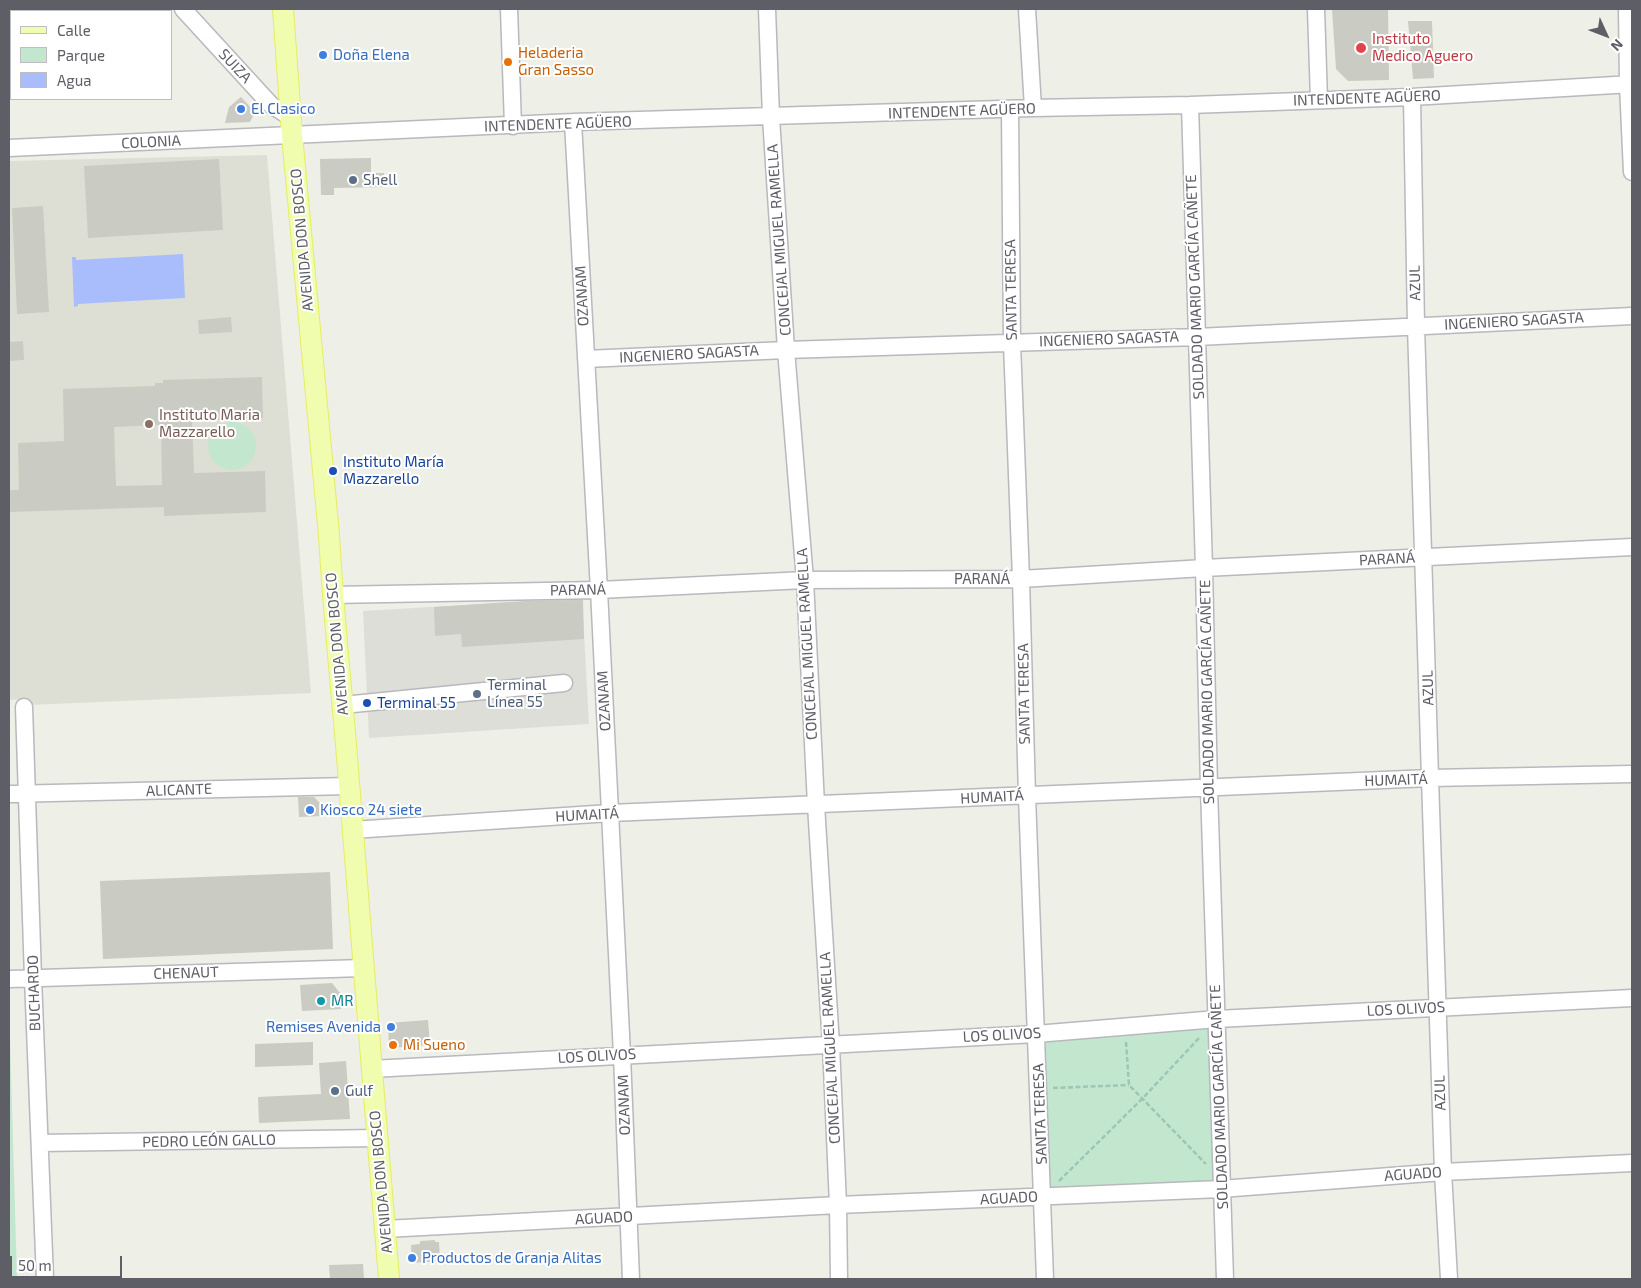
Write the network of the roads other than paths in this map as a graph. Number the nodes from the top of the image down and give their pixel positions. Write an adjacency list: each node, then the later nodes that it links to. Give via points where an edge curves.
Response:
1 (183, 9): 16 (street, SUIZA)
2 (283, 9): 16 (main road, AVENIDA DON BOSCO)
3 (509, 9): 17 (street)
4 (767, 9): 14 (street, CONCEJAL MIGUEL RAMELLA)
5 (1027, 9): 12 (street)
6 (1316, 9): 10 (street)
7 (1626, 9): 8 (street)
8 (1630, 85): 9 (street, INTENDENTE AGÜERO); 19 (street)
9 (1412, 97): 10 (street, INTENDENTE AGÜERO); 21 (street, AZUL)
10 (1318, 100): 11 (street, INTENDENTE AGÜERO)
11 (1190, 105): 12 (street, INTENDENTE AGÜERO); 22 (street, SOLDADO MARIO GARCÍA CAÑETE)
12 (1033, 108): 13 (street, INTENDENTE AGÜERO)
13 (1010, 109): 14 (street, INTENDENTE AGÜERO); 23 (street, SANTA TERESA)
14 (771, 117): 15 (street, INTENDENTE AGÜERO); 24 (street, CONCEJAL MIGUEL RAMELLA)
15 (573, 122): 17 (street, INTENDENTE AGÜERO); 25 (street, OZANAM)
16 (292, 126): 17 (street, INTENDENTE AGÜERO); 18 (street, COLONIA); 32 (main road, AVENIDA DON BOSCO)
17 (513, 126)
18 (9, 148)
19 (1632, 172)
20 (1632, 316): 21 (street, INGENIERO SAGASTA)
21 (1416, 326): 22 (street, INGENIERO SAGASTA); 27 (street, AZUL)
22 (1197, 336): 23 (street, INGENIERO SAGASTA); 28 (street, SOLDADO MARIO GARCÍA CAÑETE)
23 (1012, 343): 24 (street, INGENIERO SAGASTA); 29 (street, SANTA TERESA)
24 (786, 350): 25 (street, INGENIERO SAGASTA); 30 (street, CONCEJAL MIGUEL RAMELLA)
25 (586, 358): 31 (street, OZANAM)
26 (1632, 547): 27 (street, PARANÁ)
27 (1424, 557): 28 (street, PARANÁ); 37 (street, AZUL)
28 (1204, 568): 29 (street, PARANÁ); 39 (street, SOLDADO MARIO GARCÍA CAÑETE)
29 (1021, 579): 30 (street, PARANÁ); 42 (street, SANTA TERESA)
30 (805, 580): 31 (street, PARANÁ); 43 (street, CONCEJAL MIGUEL RAMELLA)
31 (599, 590): 32 (street, PARANÁ); 44 (street, OZANAM)
32 (332, 595): 34 (main road, AVENIDA DON BOSCO)
33 (564, 683): 34 (street)
34 (343, 706): 38 (main road, AVENIDA DON BOSCO)
35 (24, 707): 41 (street, BUCHARDO)
36 (1632, 774): 37 (street, HUMAITÁ)
37 (1430, 778): 39 (street, HUMAITÁ); 50 (street, AZUL)
38 (349, 786): 41 (street, ALICANTE); 45 (main road, AVENIDA DON BOSCO)
39 (1208, 788): 42 (street, HUMAITÁ); 51 (street, SOLDADO MARIO GARCÍA CAÑETE)
40 (9, 794): 41 (street, ALICANTE)
41 (27, 794): 47 (street, BUCHARDO)
42 (1027, 796): 43 (street, HUMAITÁ); 52 (street, SANTA TERESA)
43 (816, 805): 44 (street, HUMAITÁ); 53 (street, CONCEJAL MIGUEL RAMELLA)
44 (610, 813): 45 (street, HUMAITÁ); 54 (street, OZANAM)
45 (352, 830): 46 (main road, AVENIDA DON BOSCO)
46 (363, 968): 47 (street, CHENAUT); 55 (main road, AVENIDA DON BOSCO)
47 (33, 978): 48 (street, CHENAUT); 57 (street, BUCHARDO)
48 (9, 979)
49 (1632, 998): 50 (street, LOS OLIVOS)
50 (1437, 1007): 51 (street, LOS OLIVOS); 59 (street, AZUL)
51 (1217, 1019): 52 (street, LOS OLIVOS); 60 (street, SOLDADO MARIO GARCÍA CAÑETE)
52 (1036, 1034): 53 (street, LOS OLIVOS); 61 (street, SANTA TERESA)
53 (831, 1045): 54 (street, LOS OLIVOS); 62 (street, CONCEJAL MIGUEL RAMELLA)
54 (622, 1055): 55 (street, LOS OLIVOS); 63 (street, OZANAM)
55 (371, 1069): 56 (main road, AVENIDA DON BOSCO)
56 (378, 1138): 57 (street, PEDRO LEÓN GALLO); 64 (main road, AVENIDA DON BOSCO)
57 (40, 1143): 65 (street, BUCHARDO)
58 (1632, 1163): 59 (street, AGUADO)
59 (1443, 1172): 60 (street, AGUADO); 71 (street, AZUL)
60 (1221, 1184): 61 (street, AGUADO); 70 (street, SOLDADO MARIO GARCÍA CAÑETE)
61 (1043, 1196): 62 (street, AGUADO); 69 (street, SANTA TERESA)
62 (838, 1205): 63 (street, AGUADO); 68 (street, CONCEJAL MIGUEL RAMELLA)
63 (628, 1217): 64 (street, AGUADO); 67 (street, OZANAM)
64 (385, 1229): 66 (main road, AVENIDA DON BOSCO)
65 (45, 1279)
66 (389, 1279)
67 (631, 1279)
68 (839, 1279)
69 (1046, 1279)
70 (1225, 1279)
71 (1449, 1279)

